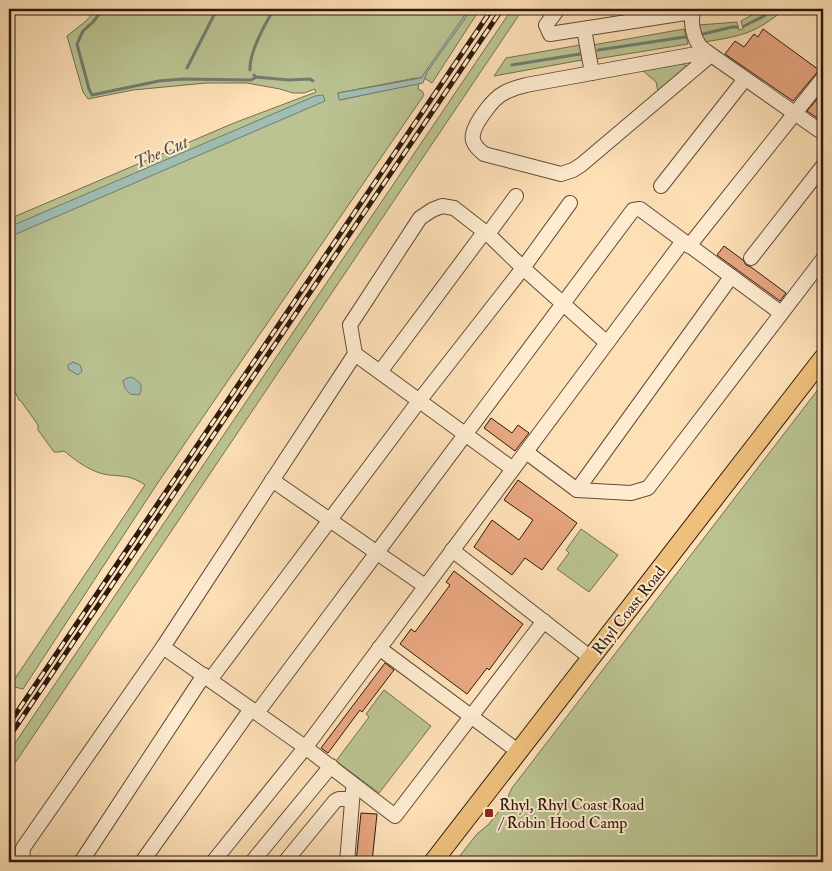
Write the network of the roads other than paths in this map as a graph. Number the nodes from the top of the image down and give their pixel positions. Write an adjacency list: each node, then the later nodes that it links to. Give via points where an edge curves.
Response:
1 (558, 9): 3 (lane, via 546,25 550,34)
2 (687, 14): 3 (lane); 4 (lane)
3 (584, 29): 5 (lane)
4 (705, 50): 5 (lane); 5 (lane, via 582,165 567,173 484,154 477,149 473,134 481,118 503,93); 7 (lane)
5 (591, 67)
6 (823, 78): 8 (lane)
7 (745, 79): 8 (lane); 11 (lane)
8 (795, 114): 9 (lane); 15 (lane)
9 (823, 133)
10 (823, 166): 16 (lane)
11 (661, 186)
12 (516, 196): 14 (lane)
13 (570, 203): 18 (lane)
14 (486, 233): 18 (lane); 23 (lane, via 454,208 442,206 420,218 350,324); 25 (lane)
15 (686, 244): 19 (lane); 20 (lane, via 640,210 633,210); 22 (lane)
16 (751, 258)
17 (823, 259): 21 (lane)
18 (523, 268): 20 (lane); 26 (lane)
19 (731, 277): 21 (lane); 31 (lane)
20 (562, 303): 22 (lane); 27 (lane)
21 (780, 314): 31 (lane, via 648,488 631,493)
22 (607, 343): 28 (lane)
23 (355, 354): 25 (lane); 30 (lane)
24 (823, 358): 39 (main road, Rhyl Coast Road)
25 (380, 372): 26 (lane)
26 (419, 400): 27 (lane); 32 (lane)
27 (465, 434): 29 (lane); 34 (lane)
28 (526, 452): 29 (lane); 31 (lane)
29 (513, 469): 33 (lane)
30 (272, 480): 32 (lane); 37 (lane)
31 (578, 490)
32 (330, 520): 34 (lane); 40 (lane)
33 (452, 550): 35 (lane); 36 (lane)
34 (376, 552): 35 (lane); 41 (lane)
35 (425, 586): 38 (lane)
36 (544, 621): 39 (lane); 42 (lane)
37 (163, 646): 40 (lane); 48 (lane, via 23,848)
38 (379, 648): 42 (lane); 43 (lane)
39 (591, 658): 44 (main road, Rhyl Coast Road)
40 (207, 677): 41 (lane); 49 (lane)
41 (254, 711): 43 (lane); 50 (lane)
42 (471, 716): 44 (lane); 46 (lane, via 395,816)
43 (305, 747): 45 (lane); 51 (lane)
44 (518, 752): 55 (main road, Rhyl Coast Road)
45 (331, 766): 46 (lane); 52 (lane)
46 (354, 784): 47 (lane)
47 (352, 799): 53 (lane, via 335,801); 54 (lane)
48 (22, 862)
49 (81, 862)
50 (142, 862)
51 (213, 862)
52 (252, 862)
53 (285, 862)
54 (347, 862)
55 (433, 862)

